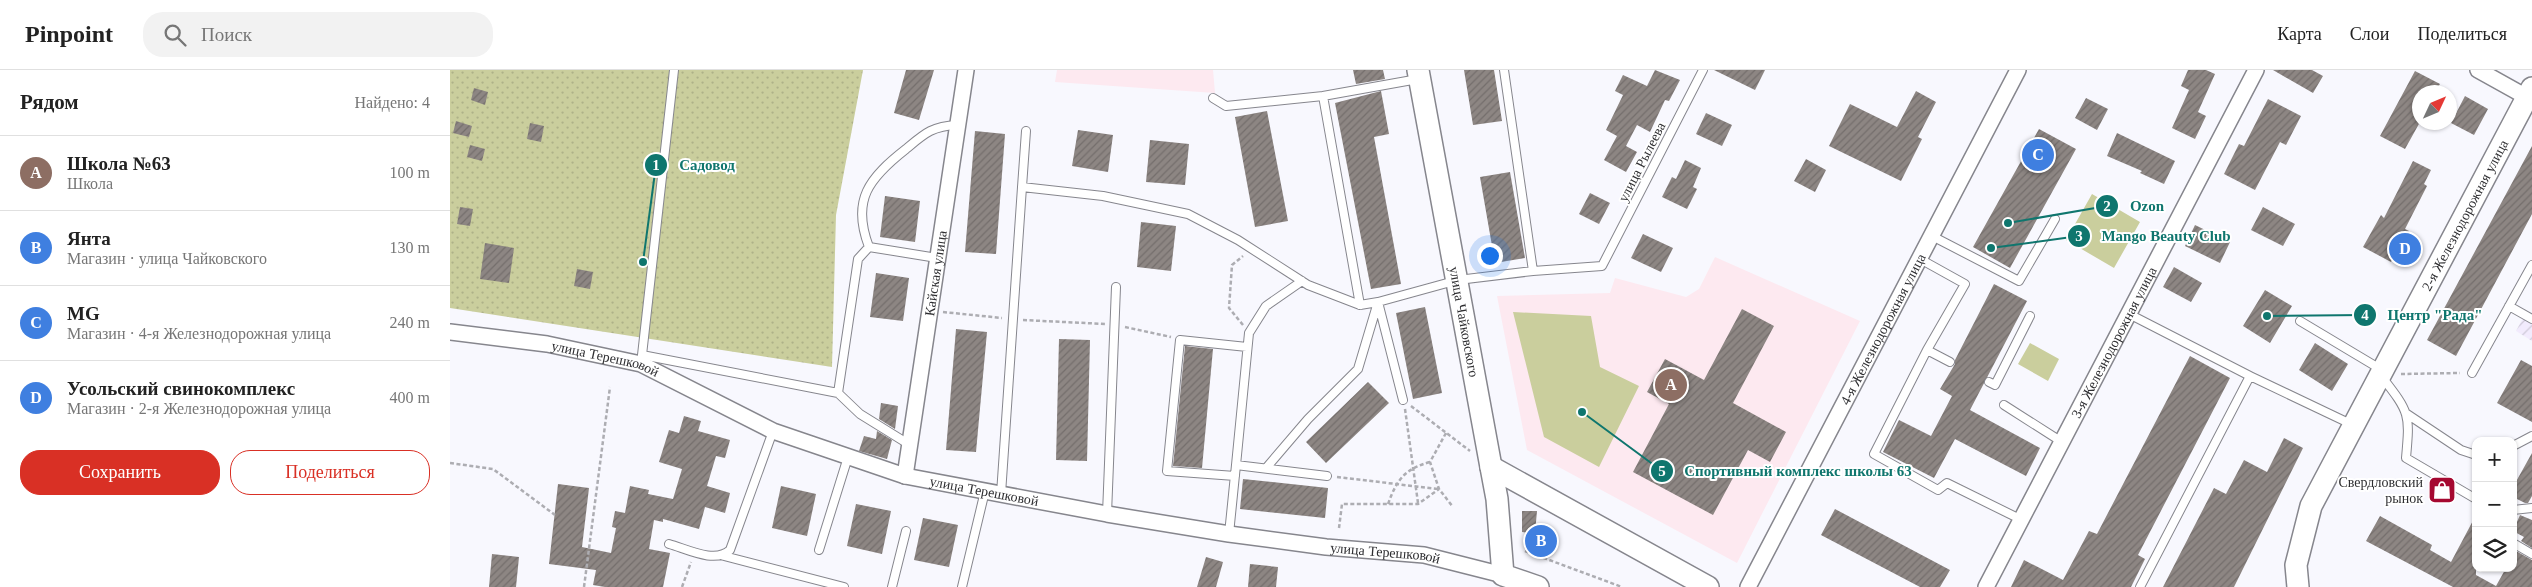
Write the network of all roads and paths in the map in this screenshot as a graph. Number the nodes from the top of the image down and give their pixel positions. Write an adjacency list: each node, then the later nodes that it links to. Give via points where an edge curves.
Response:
1 (674, 70): 41 (lane)
2 (966, 70): 12 (street, Кайская улица)
3 (1504, 70): 22 (lane)
4 (1704, 70): 22 (lane, улица Рылеева, via 1602,266)
5 (2018, 70): 16 (street, 4-я Железнодорожная улица)
6 (2256, 70): 30 (street, 3-я Железнодорожная улица)
7 (2478, 70): 9 (street)
8 (1419, 74): 10 (lane); 23 (street, улица Чайковского)
9 (2530, 95): 43 (street, 2-я Железнодорожная улица)
10 (1323, 96): 11 (lane, via 1226,106); 27 (lane)
11 (1213, 98)
12 (957, 125): 17 (lane, via 939,126 928,131 870,181 861,210 861,227); 19 (street, Кайская улица)
13 (1026, 131): 14 (lane)
14 (1022, 187): 18 (lane, via 1103,196 1188,214); 32 (lane)
15 (2055, 219): 16 (lane, via 2019,281)
16 (1932, 236): 20 (street, 4-я Железнодорожная улица)
17 (869, 247): 19 (lane); 48 (lane, via 858,259)
18 (1252, 249): 24 (lane); 37 (path, via 1232,265 1229,308)
19 (937, 258): 29 (street, Кайская улица)
20 (1920, 258): 40 (lane, via 1965,284); 104 (street, 4-я Железнодорожная улица)
21 (2532, 265): 28 (lane)
22 (1534, 271): 23 (lane)
23 (1458, 280): 26 (lane); 65 (street, улица Чайковского)
24 (1302, 281): 27 (lane); 37 (lane, via 1266,306)
25 (1116, 288): 35 (lane)
26 (1378, 302): 27 (lane); 49 (lane); 66 (lane, via 1358,369 1308,419)
27 (1360, 305)
28 (2509, 306): 33 (lane); 44 (lane)
29 (929, 311): 32 (path); 58 (street, Кайская улица)
30 (2128, 314): 45 (lane); 56 (street, 3-я Железнодорожная улица)
31 (2030, 316): 46 (lane, via 1994,385)
32 (1013, 319): 35 (path); 74 (lane)
33 (2532, 319)
34 (2300, 321): 43 (lane)
35 (1114, 325): 38 (path); 81 (lane)
36 (450, 332): 41 (street, улица Терешковой)
37 (1249, 333): 39 (lane)
38 (1180, 340): 39 (lane); 68 (lane, via 1167,471)
39 (1248, 347): 63 (lane)
40 (1927, 350): 42 (lane); 83 (lane, via 1874,454 1938,490 1947,482)
41 (641, 360): 48 (lane); 53 (street, улица Терешковой)
42 (1950, 362)
43 (2381, 372): 44 (path); 51 (lane); 52 (street, 2-я Железнодорожная улица)
44 (2472, 373)
45 (2250, 376): 52 (lane); 106 (lane)
46 (1989, 382)
47 (610, 387): 96 (path)
48 (838, 393): 58 (lane, via 860,414)
49 (1404, 400): 54 (path); 64 (path)
50 (2004, 405): 56 (lane)
51 (2407, 414): 59 (lane, via 2461,450); 75 (lane, via 2406,458)
52 (2353, 425): 107 (street, 2-я Железнодорожная улица, via 2311,506 2296,564)
53 (773, 431): 60 (street, улица Терешковой); 93 (lane, via 730,550)
54 (1446, 433): 61 (path); 65 (path)
55 (2532, 436): 57 (lane)
56 (2062, 442): 83 (street, 3-я Железнодорожная улица)
57 (2517, 444)
58 (910, 445): 67 (street, Кайская улица)
59 (2472, 454)
60 (848, 457): 67 (street, улица Терешковой); 89 (lane)
61 (1430, 462): 64 (path); 72 (path)
62 (450, 463): 82 (path, via 493,469)
63 (1236, 465): 66 (lane); 68 (lane)
64 (1413, 467): 70 (path); 71 (path)
65 (1492, 467): 94 (street, улица Чайковского); 103 (street)
66 (1267, 468): 69 (lane)
67 (905, 476): 73 (street, улица Терешковой)
68 (1235, 476): 86 (lane)
69 (1327, 476): 70 (path)
70 (1395, 484): 71 (path); 76 (path)
71 (1416, 486): 72 (path); 77 (path)
72 (1440, 489): 77 (path); 78 (path)
73 (986, 491): 74 (street, улица Терешковой); 100 (lane)
74 (1001, 494): 81 (street, улица Терешковой)
75 (2472, 497)
76 (1388, 504): 77 (path); 84 (path, via 1342,504)
77 (1418, 504)
78 (1454, 507)
79 (2532, 508): 80 (lane)
80 (2517, 510)
81 (1108, 514): 86 (street, улица Терешковой)
82 (555, 515)
83 (2022, 520): 105 (street, 3-я Железнодорожная улица)
84 (1339, 528)
85 (906, 531): 99 (lane)
86 (1229, 534): 94 (street, улица Терешковой, via 1326,547 1424,555)
87 (669, 544): 91 (lane)
88 (2517, 545): 92 (lane)
89 (819, 550)
90 (1525, 551): 102 (path)
91 (695, 552): 93 (lane); 97 (path)
92 (2532, 554)
93 (724, 556): 95 (lane)
94 (1502, 575): 101 (street, улица Терешковой)
95 (815, 583): 98 (lane)
96 (584, 587)
97 (682, 587)
98 (844, 587)
99 (892, 587)
100 (962, 587)
101 (1538, 587)
102 (1622, 587)
103 (1708, 587)
104 (1748, 587)
105 (1986, 587)
106 (2140, 587)
107 (2298, 587)

